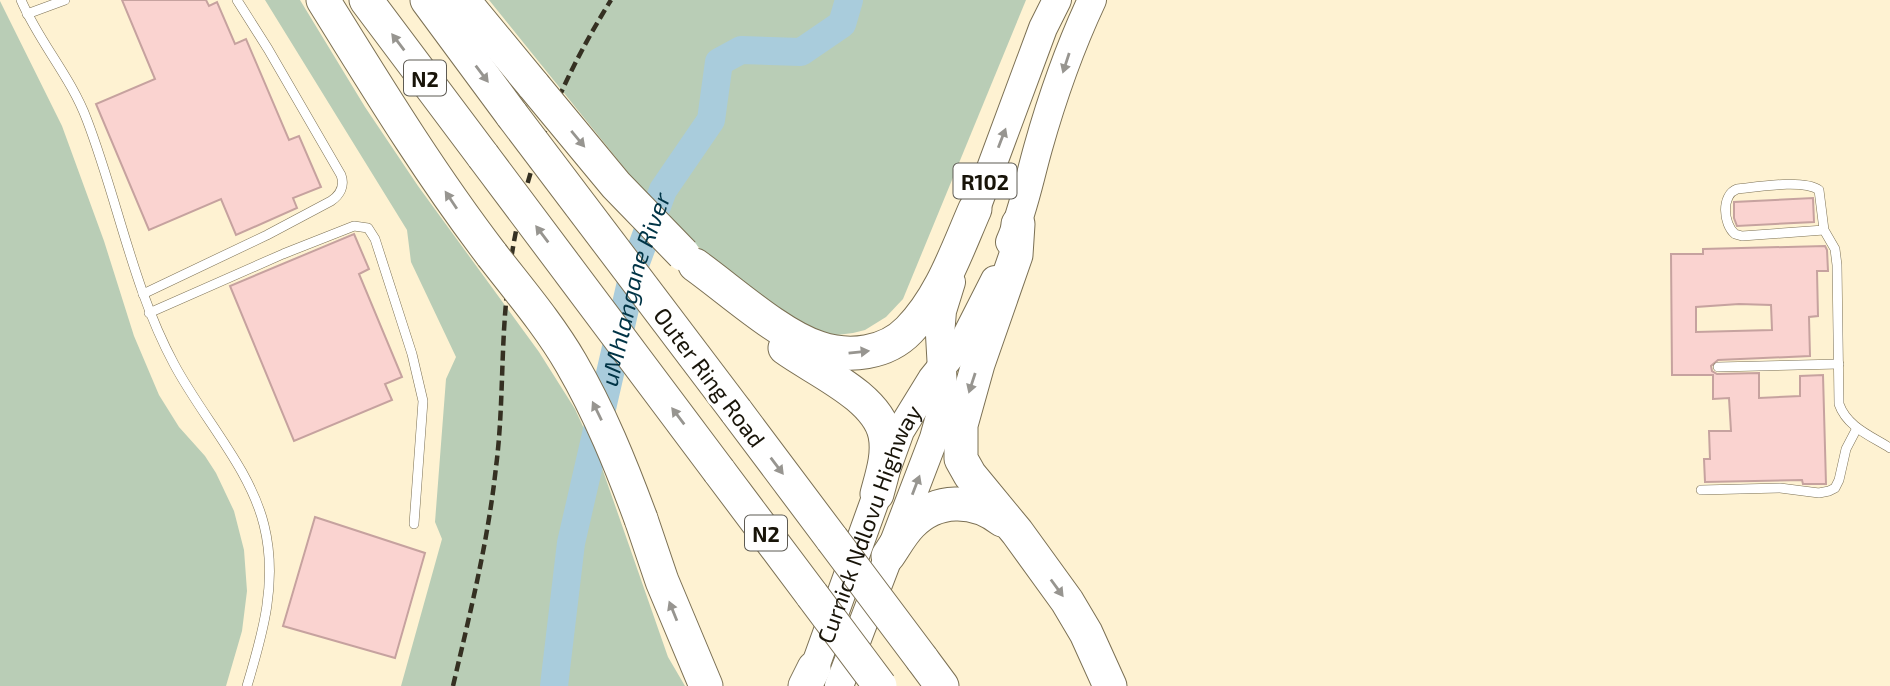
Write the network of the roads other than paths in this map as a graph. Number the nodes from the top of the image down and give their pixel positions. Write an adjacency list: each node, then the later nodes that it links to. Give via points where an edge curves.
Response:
1 (21, 0): 10 (lane)
2 (65, 0): 10 (lane)
3 (237, 0): 15 (lane, via 341,175 343,186 331,201)
4 (323, 0): 28 (highway, one-way to 4, bridge, via 666,592 615,449 570,361 461,214)
5 (366, 0): 30 (highway, N2, one-way to 5, bridge)
6 (427, 0): 31 (highway, Outer Ring Road / N2, one-way to 31, bridge)
7 (463, 0): 14 (highway, one-way to 14, bridge, via 616,185)
8 (1057, 0): 11 (main road, Curnick Ndlovu Highway / R102, one-way to 8)
9 (1092, 0): 12 (main road, Curnick Ndlovu Highway / R102, one-way to 12, via 1039,145)
10 (27, 14): 15 (lane, via 87,119)
11 (975, 209): 14 (highway, one-way to 11, via 779,327 811,345 865,353 887,346 909,330 946,275); 19 (main road, Curnick Ndlovu Highway / R102, via 942,311)
12 (1018, 224): 19 (main road, Curnick Ndlovu Highway / R102, via 965,337); 25 (highway, one-way to 25, via 1016,255 968,398 959,442 970,475)
13 (1824, 230): 13 (lane, via 1822,199 1814,187 1737,189 1727,197 1728,227 1738,235); 17 (lane, via 1835,249 1837,265)
14 (689, 259): 23 (highway, via 779,345 871,408 885,436 886,457)
15 (143, 294): 16 (lane)
16 (149, 313): 24 (lane, via 354,226 368,228 423,401); 29 (lane, via 174,365 254,496 264,524 271,581)
17 (1839, 364): 18 (lane); 20 (lane, via 1839,404 1844,417)
18 (1718, 367)
19 (941, 368): 23 (main road, Curnick Ndlovu Highway / R102, via 900,432); 26 (main road, Curnick Ndlovu Highway / R102, one-way to 19, via 938,426)
20 (1857, 428): 21 (lane); 22 (lane, via 1837,484 1829,491)
21 (1890, 448)
22 (1701, 490)
23 (877, 494): 27 (main road, Curnick Ndlovu Highway / R102)
24 (414, 524)
25 (1017, 533): 26 (highway, via 994,514 972,505 936,506 910,524); 32 (highway, one-way to 32, via 1067,601)
26 (888, 556): 27 (main road, Curnick Ndlovu Highway / R102)
27 (816, 681)
28 (707, 682)
29 (247, 686)
30 (880, 686)
31 (942, 686)
32 (1111, 686)

